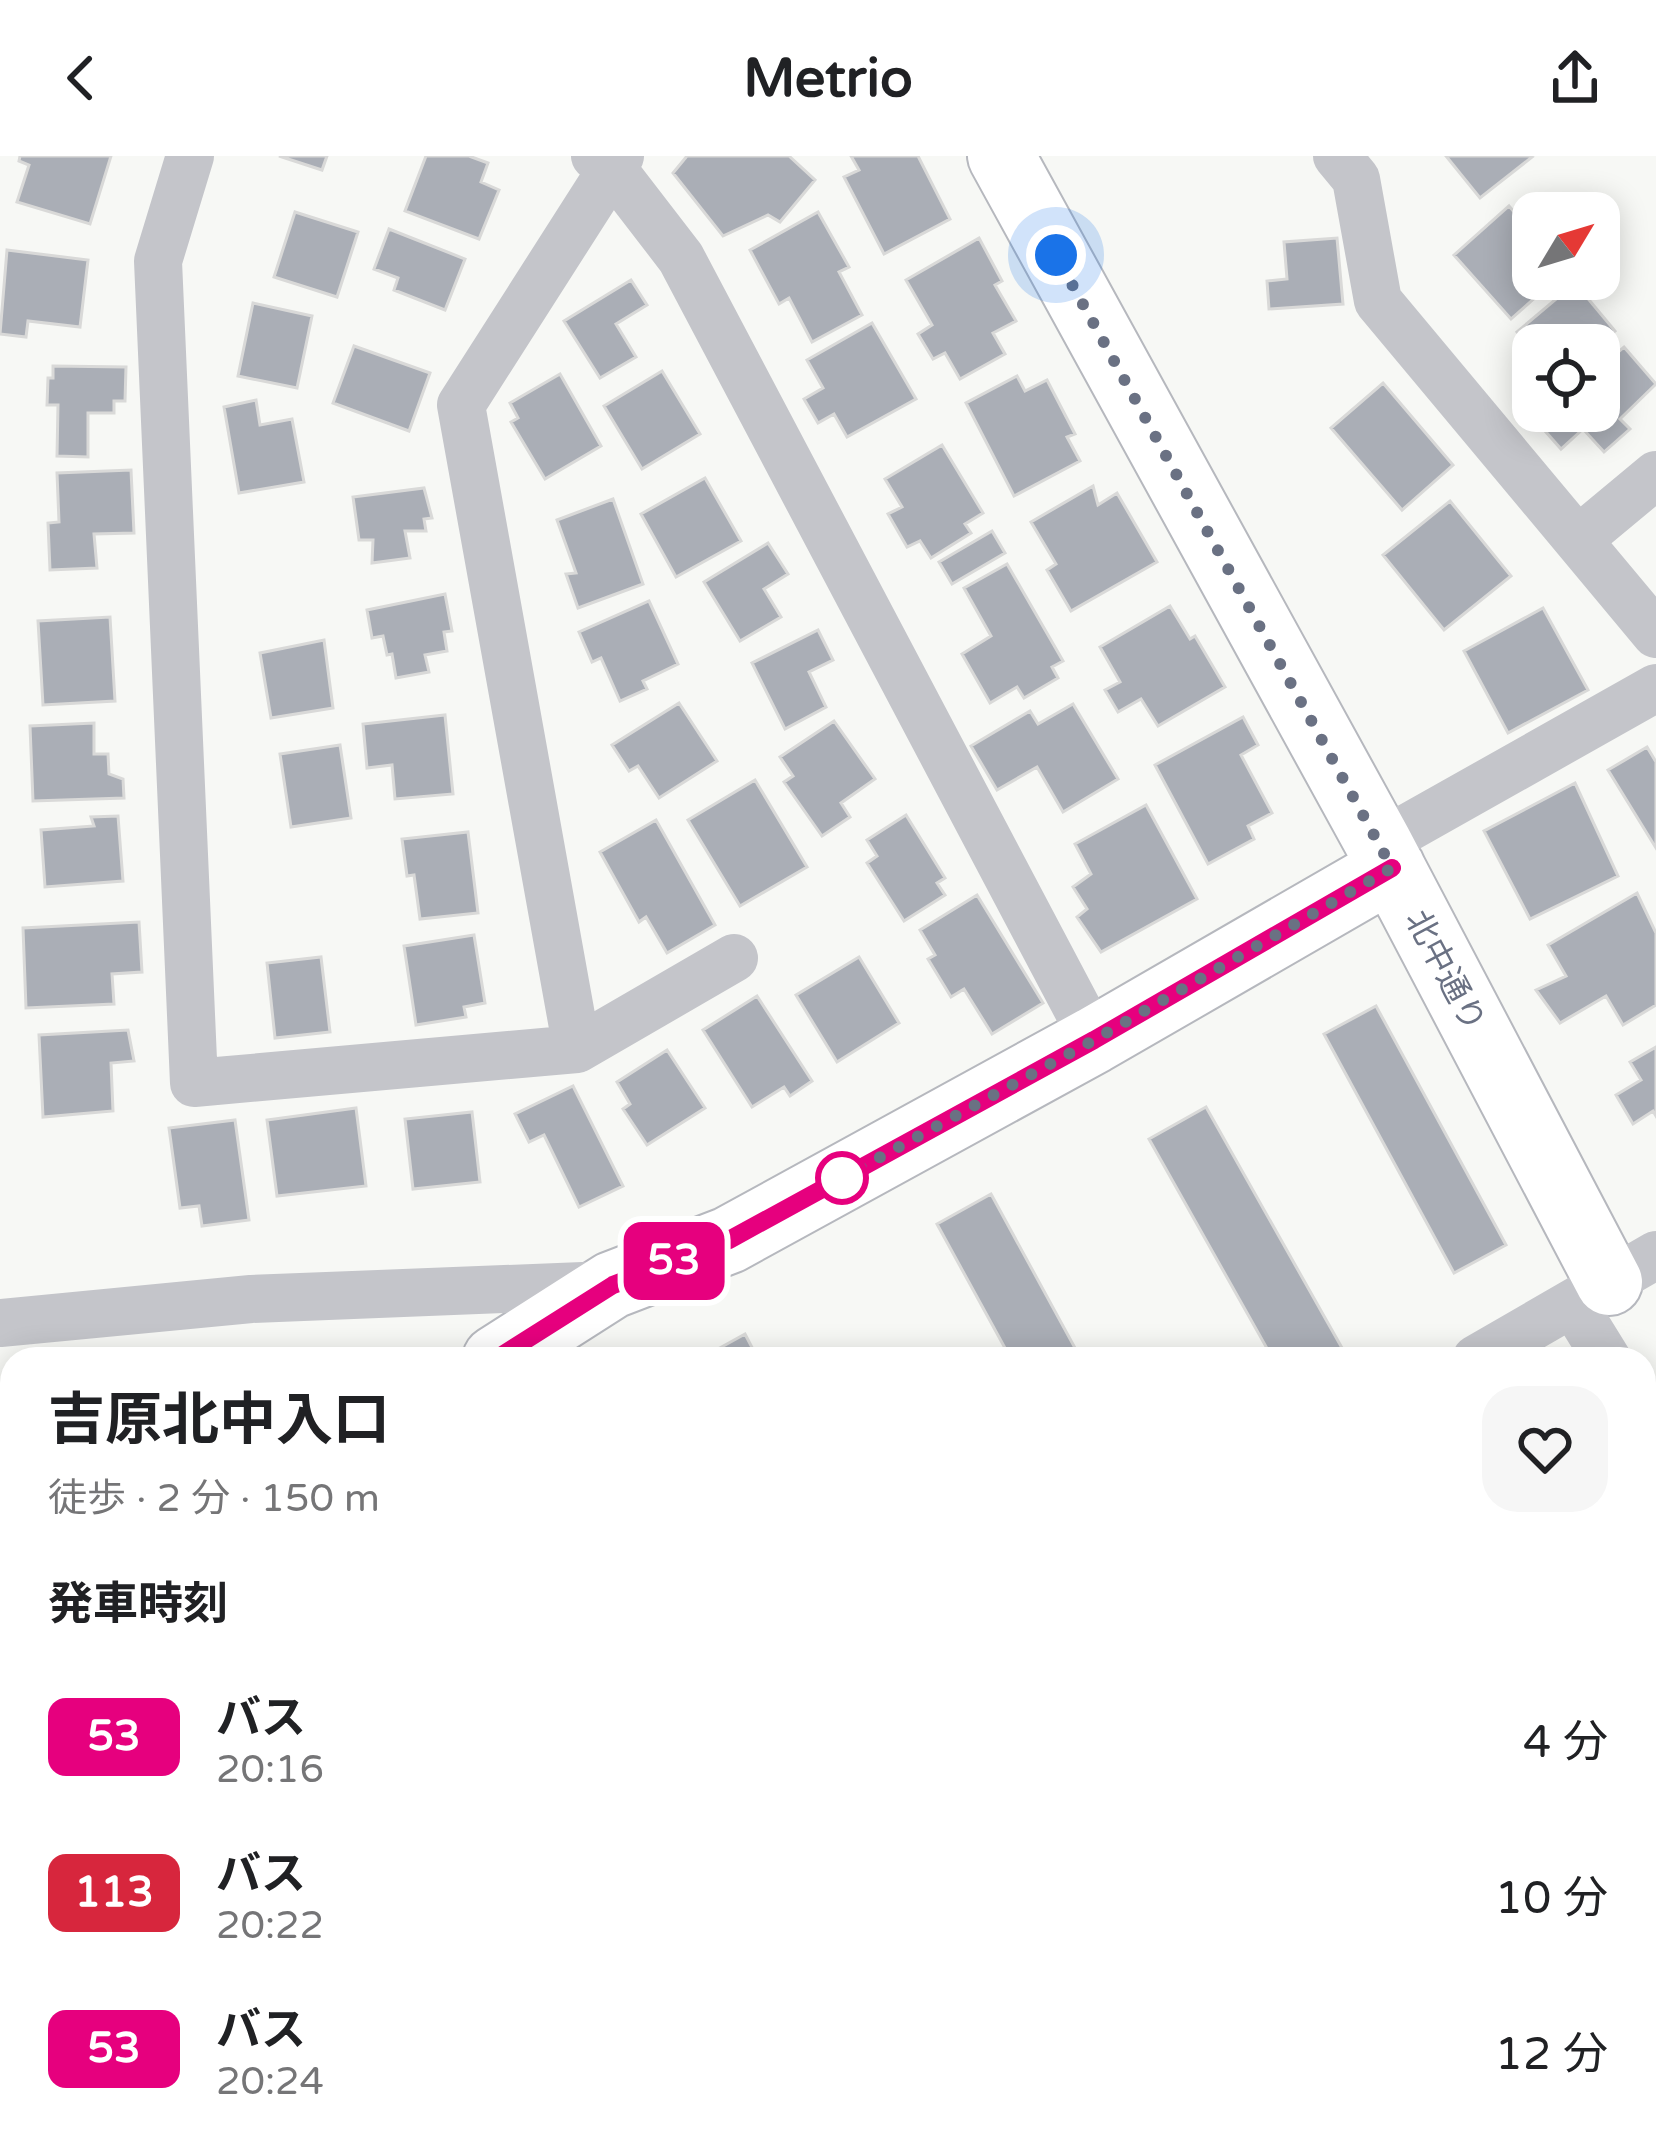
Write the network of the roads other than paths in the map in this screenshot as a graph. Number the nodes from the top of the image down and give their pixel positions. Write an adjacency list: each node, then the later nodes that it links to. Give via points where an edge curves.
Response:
1 (190, 156): 12 (street, via 158,262 194,1083)
2 (1001, 156): 9 (street, 北中通り)
3 (1336, 156): 6 (street, via 1356,178 1378,301)
4 (608, 160): 11 (street, via 681,258); 12 (street, via 461,405)
5 (1656, 475): 6 (street)
6 (1579, 538): 7 (street)
7 (1656, 634)
8 (1656, 688): 9 (street)
9 (1385, 856): 11 (street); 13 (street, 北中通り)
10 (734, 958): 12 (street)
11 (1094, 1040): 14 (street, via 729,1240)
12 (577, 1049)
13 (1613, 1280): 17 (street); 18 (street)
14 (613, 1285): 15 (street, via 250,1299); 16 (street)
15 (0, 1323)
16 (515, 1347)
17 (1497, 1347)
18 (1608, 1347)

